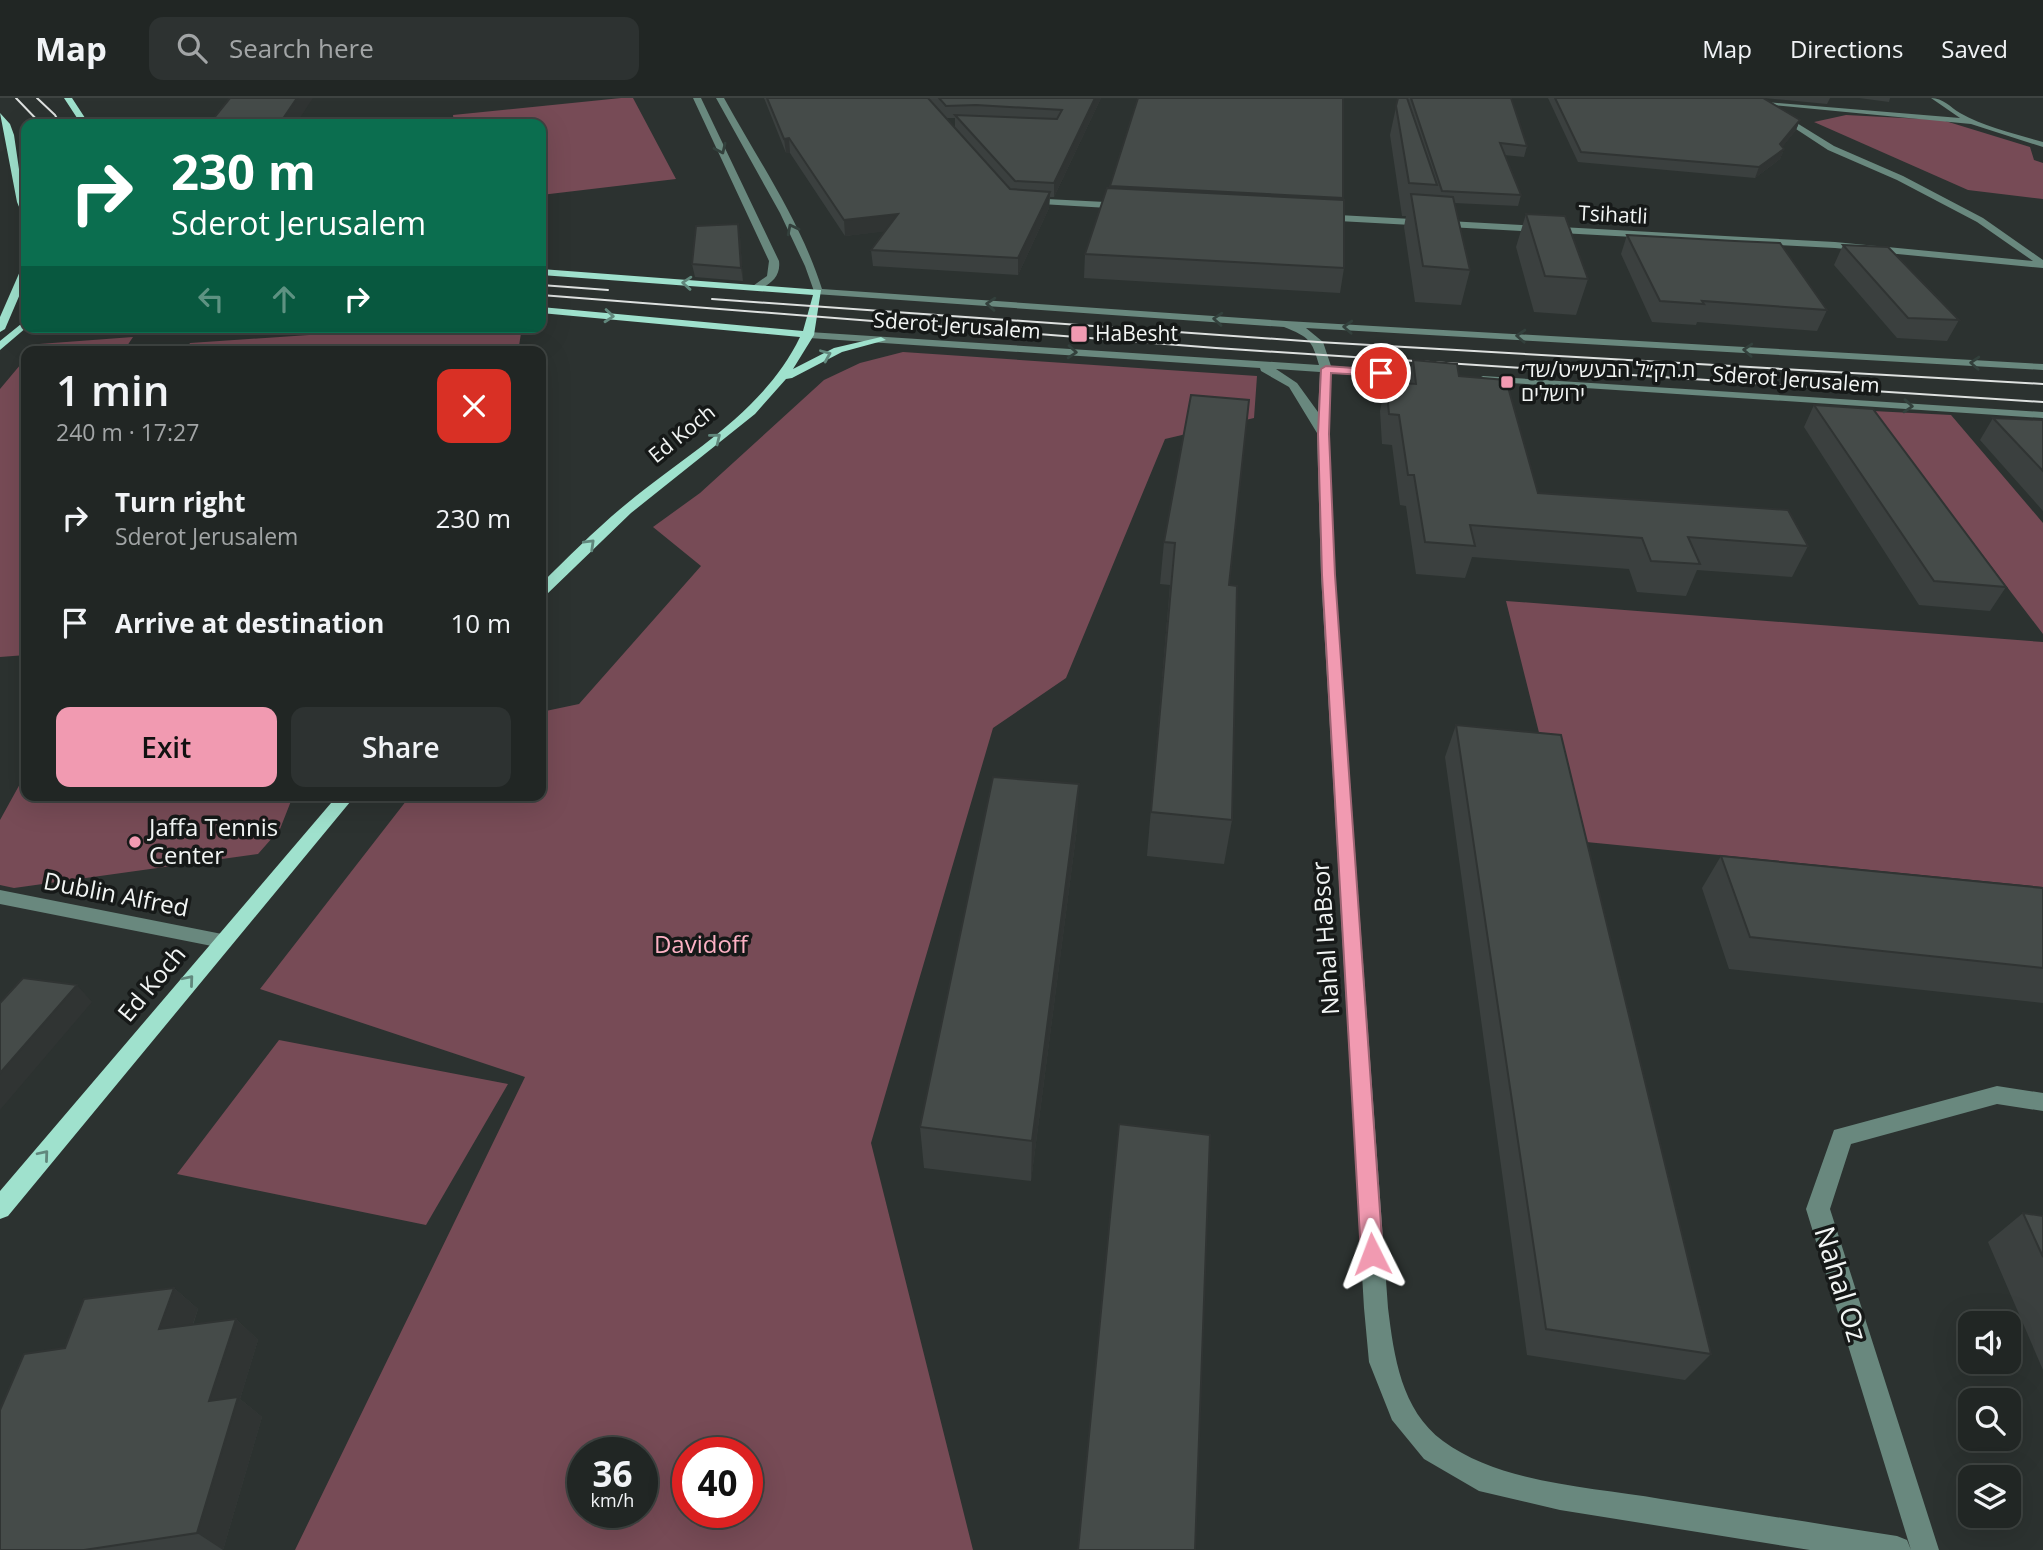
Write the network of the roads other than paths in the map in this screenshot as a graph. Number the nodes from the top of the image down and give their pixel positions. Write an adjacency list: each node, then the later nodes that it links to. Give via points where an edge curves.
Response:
1 (68, 98): 8 (main road)
2 (697, 98): 18 (street, one-way to 18, via 774,261 770,280)
3 (720, 98): 19 (street, one-way to 3, via 789,224)
4 (1837, 98): 6 (street)
5 (1935, 98): 9 (street)
6 (1839, 110): 9 (street); 15 (street, via 1760,103 1831,148 1900,177 1980,219)
7 (0, 115): 12 (main road, via 10,130)
8 (82, 119)
9 (1975, 122): 10 (street)
10 (2041, 150)
11 (1012, 200): 13 (street)
12 (21, 205)
13 (1137, 207)
14 (1304, 216): 15 (street, Tsihatli, via 1835,245)
15 (2043, 264)
16 (546, 272): 18 (main road, Sderot Jerusalem, one-way to 16)
17 (21, 281): 23 (main road)
18 (755, 288): 19 (main road, Sderot Jerusalem)
19 (818, 292): 21 (street, Sderot Jerusalem, one-way to 19); 24 (main road, Ed Koch)
20 (546, 310): 24 (main road, Sderot Jerusalem, one-way to 24)
21 (1286, 324): 28 (street, Sderot Jerusalem, one-way to 21); 29 (street, Nahal HaBsor, via 1318,342)
22 (21, 328): 26 (main road)
23 (0, 329)
24 (809, 335): 25 (street, Sderot Jerusalem); 32 (main road, Ed Koch)
25 (881, 340): 27 (street, Sderot Jerusalem, one-way to 27); 32 (main road, one-way to 25, via 825,355)
26 (0, 347)
27 (1230, 363): 29 (street, Sderot Jerusalem); 34 (street, Nahal HaBsor, via 1271,370 1291,382 1304,396)
28 (2043, 367)
29 (1326, 369): 30 (street, Sderot Jerusalem); 34 (street, Nahal HaBsor)
30 (1450, 377)
31 (1464, 378): 33 (street, Sderot Jerusalem, one-way to 33)
32 (777, 384): 35 (main road, Ed Koch, one-way to 32, via 617,518 746,415)
33 (2043, 415)
34 (1323, 434): 41 (street, Nahal HaBsor, via 1328,575 1376,1308 1382,1362 1401,1410 1433,1450 1489,1481)
35 (546, 587)
36 (344, 801): 38 (main road, Ed Koch)
37 (0, 897): 38 (street, Dublin Alfred)
38 (222, 941): 40 (main road, Ed Koch, one-way to 38)
39 (2043, 1102): 42 (street, Nahal Oz, via 1997,1095 1842,1137 1818,1209)
40 (0, 1208)
41 (1897, 1550)
42 (1925, 1550)

